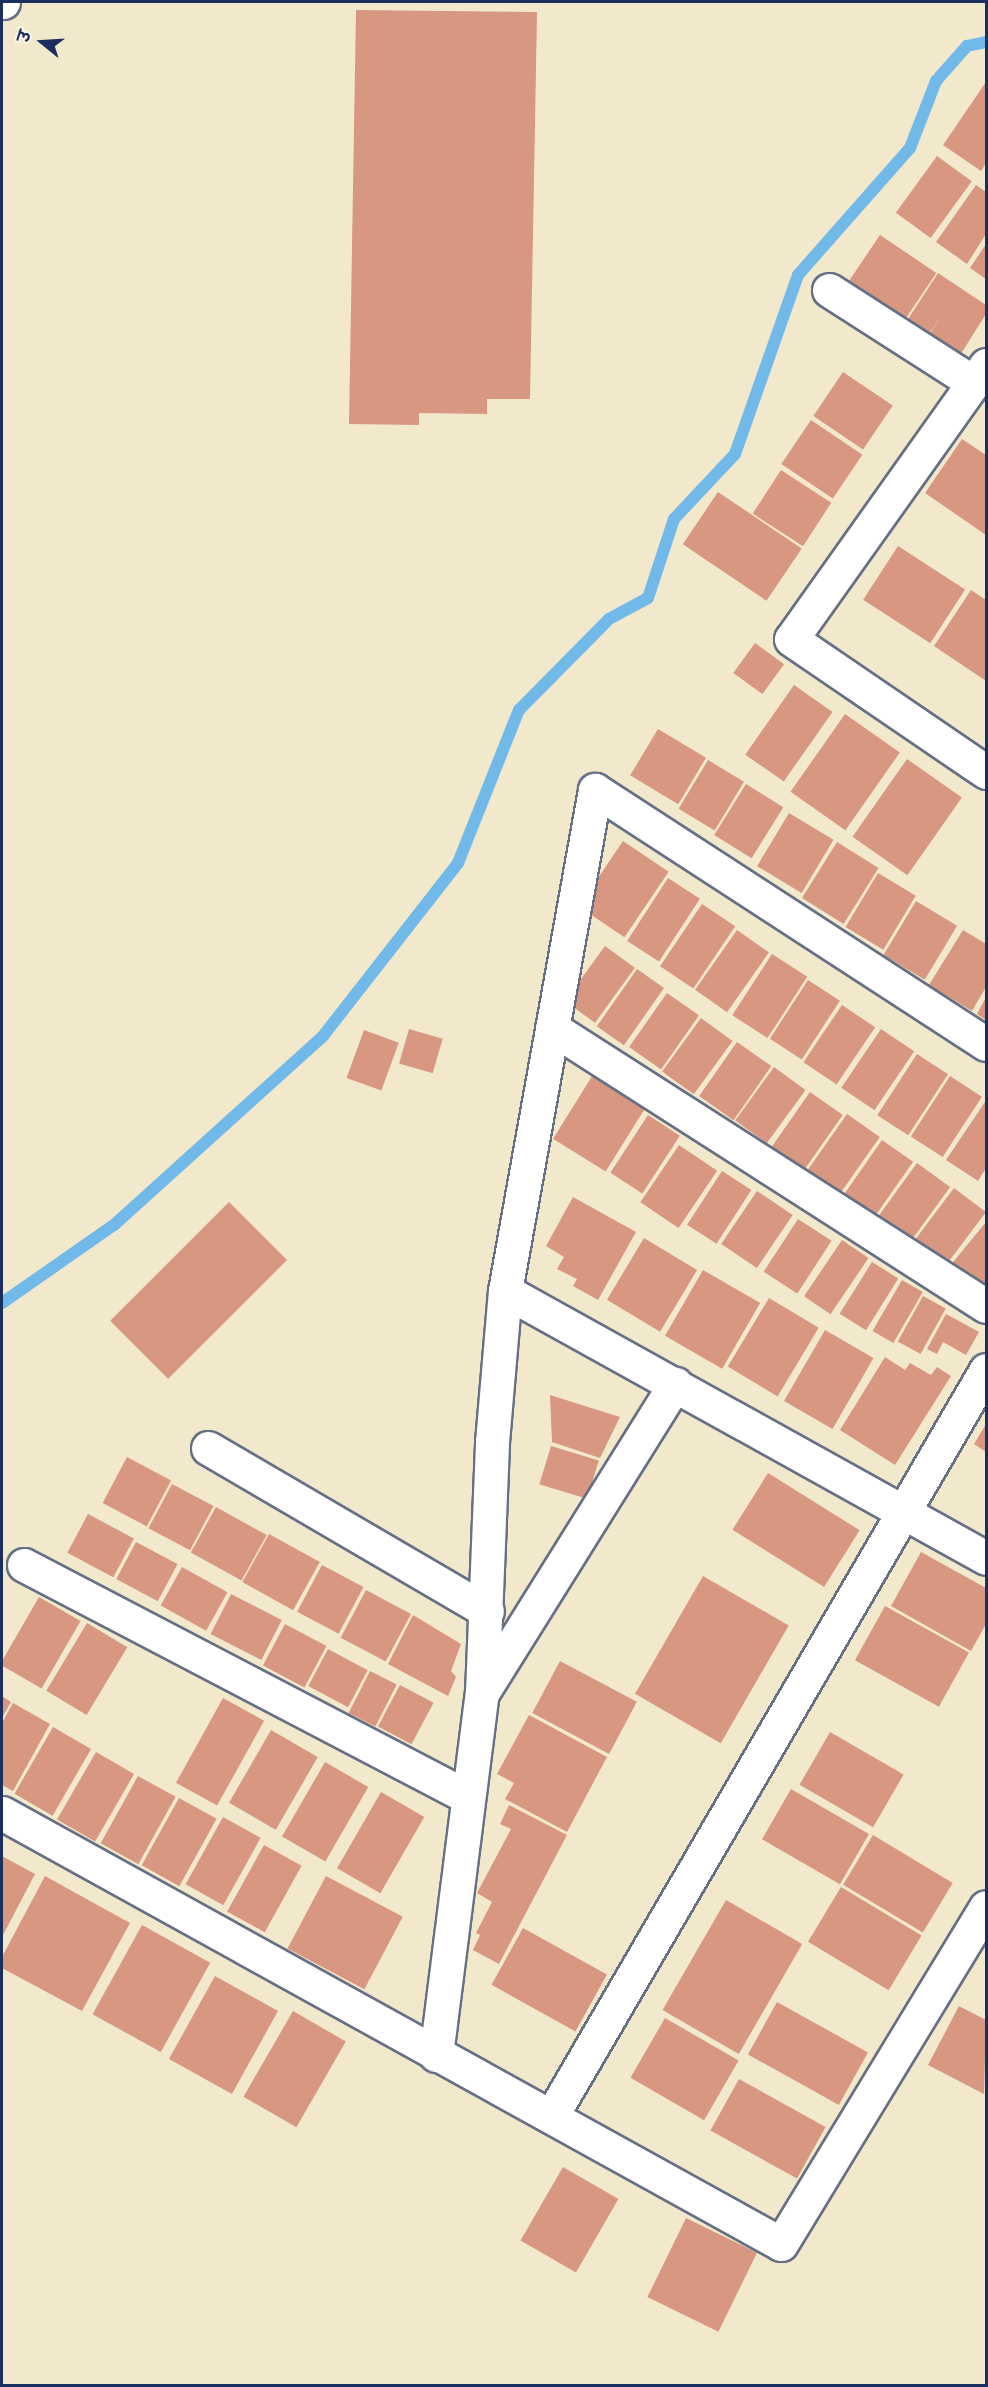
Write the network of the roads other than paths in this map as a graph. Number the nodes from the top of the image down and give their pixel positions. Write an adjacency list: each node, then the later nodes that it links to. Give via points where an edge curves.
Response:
1 (829, 290): 2 (street)
2 (978, 388): 3 (street, via 791,639)
3 (987, 772)
4 (552, 1028): 5 (street, via 595,790); 6 (street); 7 (street)
5 (987, 1044)
6 (506, 1290): 9 (street); 14 (street, via 492,1442)
7 (987, 1306)
8 (987, 1370): 11 (street)
9 (675, 1384): 11 (street); 15 (street)
10 (208, 1448): 14 (street)
11 (904, 1514): 12 (street); 20 (street)
12 (987, 1558)
13 (24, 1565): 16 (street)
14 (487, 1611): 15 (street)
15 (482, 1693): 16 (street)
16 (466, 1796): 19 (street)
17 (2, 1813): 19 (street)
18 (987, 1907): 20 (street, via 781,2244)
19 (436, 2055): 20 (street)
20 (552, 2115)

